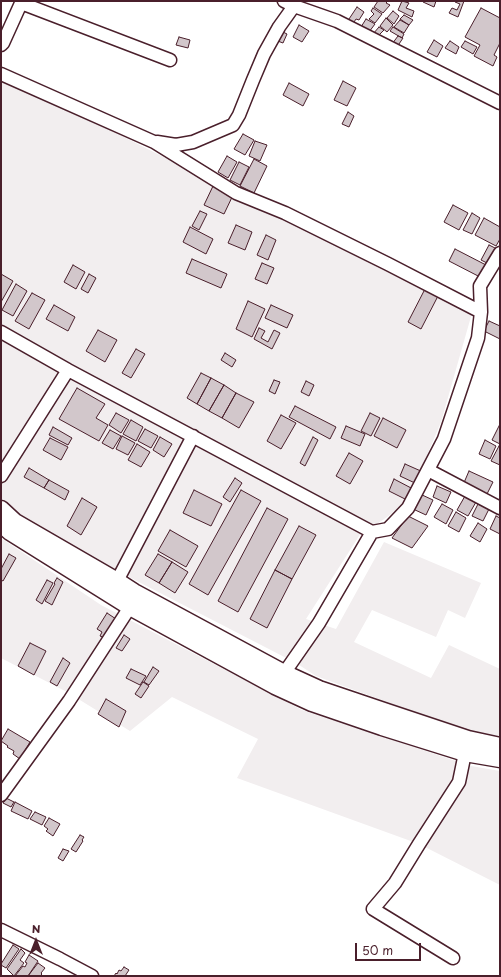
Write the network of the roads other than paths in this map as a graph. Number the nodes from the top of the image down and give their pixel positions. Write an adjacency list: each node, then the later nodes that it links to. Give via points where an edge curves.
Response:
1 (22, 2): 3 (street); 4 (street)
2 (289, 4): 6 (street, via 337,22); 7 (street, via 233,125 193,142 176,145)
3 (1, 45)
4 (170, 60)
5 (1, 74): 7 (street)
6 (500, 103)
7 (154, 142): 9 (street, via 236,193 286,213)
8 (500, 253): 9 (street, via 480,286)
9 (481, 312): 13 (street, via 478,338 444,439)
10 (1, 332): 11 (street)
11 (68, 370): 12 (street); 14 (street)
12 (193, 436): 18 (street); 19 (street)
13 (428, 470): 15 (street); 18 (street, via 408,508 388,529)
14 (1, 476)
15 (500, 508)
16 (1, 509): 19 (main road, via 16,522)
17 (1, 524): 19 (main road, via 10,532)
18 (372, 532): 21 (street, via 319,623)
19 (113, 587): 20 (main road); 21 (main road, via 134,592)
20 (130, 607): 21 (main road); 25 (street, via 69,701)
21 (280, 680): 22 (main road, via 382,727)
22 (466, 746): 23 (main road); 24 (main road); 27 (street, via 459,782 396,883 373,909)
23 (500, 746)
24 (500, 759)
25 (1, 795)
26 (1, 930): 28 (street)
27 (453, 958)
28 (92, 976)

